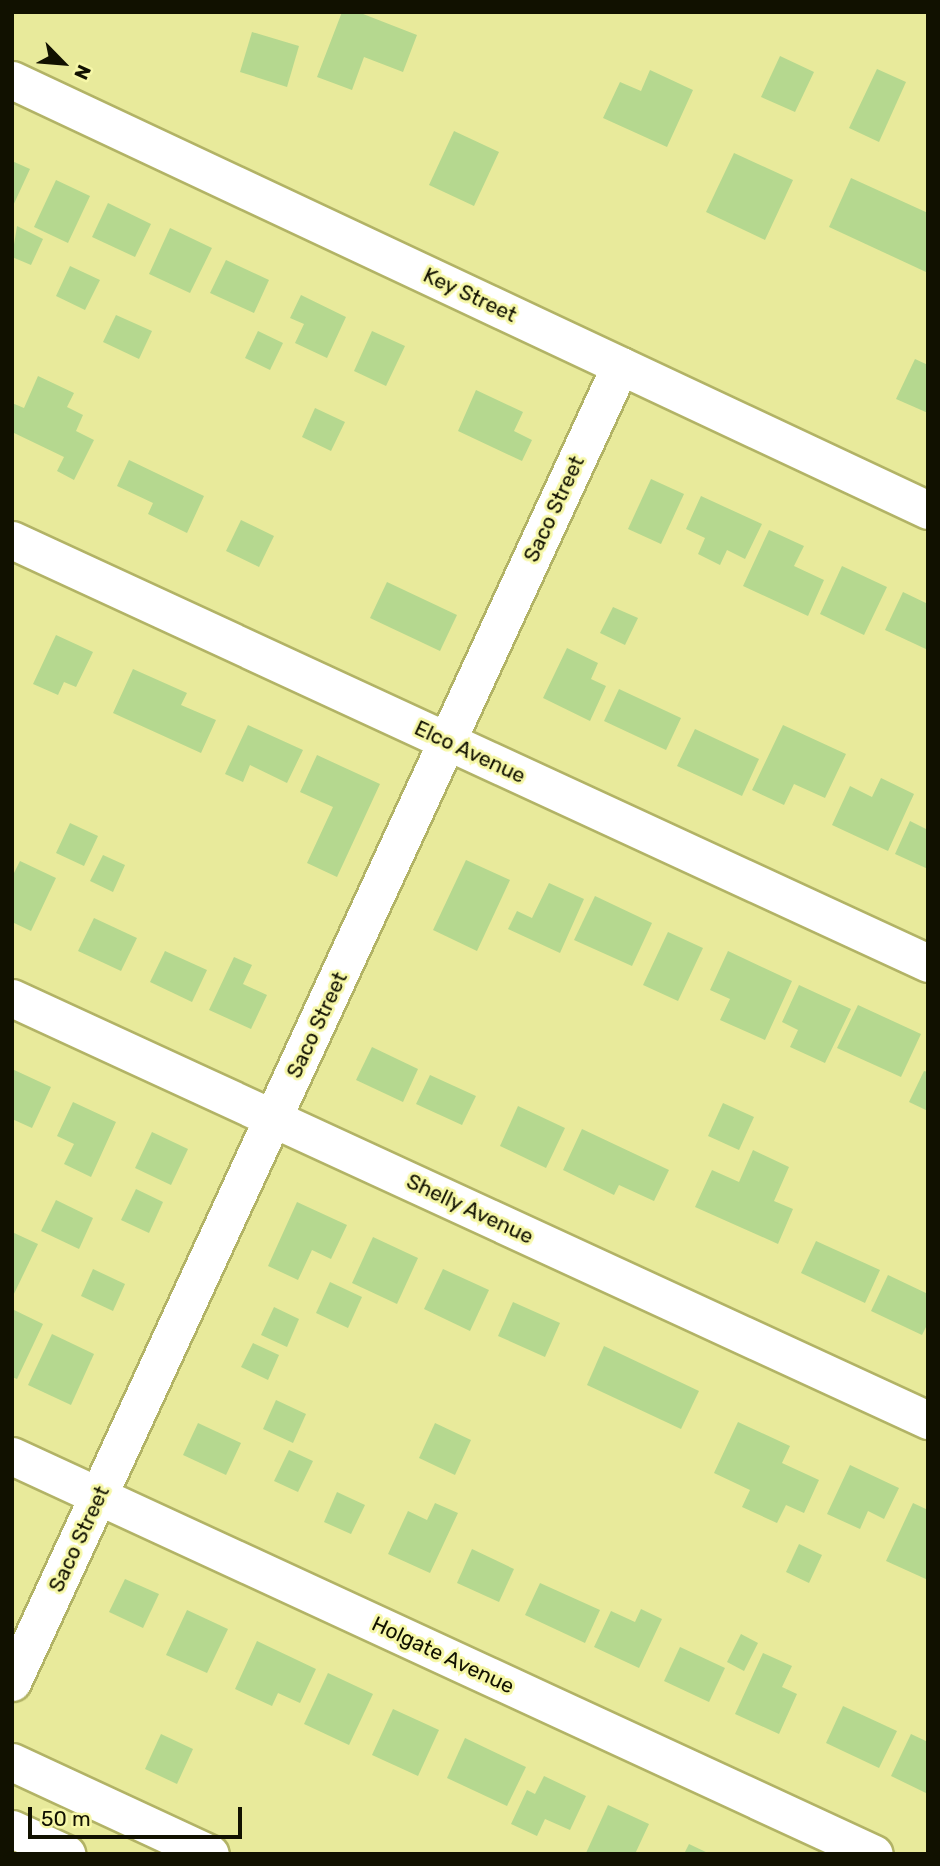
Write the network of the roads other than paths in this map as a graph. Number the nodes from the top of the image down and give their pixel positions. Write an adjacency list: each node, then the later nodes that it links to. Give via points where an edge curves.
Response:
1 (12, 80): 2 (street, Key Street)
2 (620, 366): 3 (street, Key Street); 5 (street, Saco Street)
3 (928, 510)
4 (12, 540): 5 (street, Elco Avenue)
5 (447, 741): 6 (street, Elco Avenue); 8 (street, Saco Street)
6 (928, 963)
7 (12, 998): 8 (street, Shelly Avenue)
8 (274, 1119): 9 (street, Shelly Avenue); 11 (street, Saco Street)
9 (928, 1420)
10 (12, 1456): 11 (street, Holgate Avenue)
11 (98, 1496): 12 (street, Saco Street); 17 (street, Holgate Avenue)
12 (12, 1682)
13 (12, 1762): 16 (street)
14 (12, 1829): 15 (street)
15 (66, 1854)
16 (211, 1854)
17 (874, 1854)

